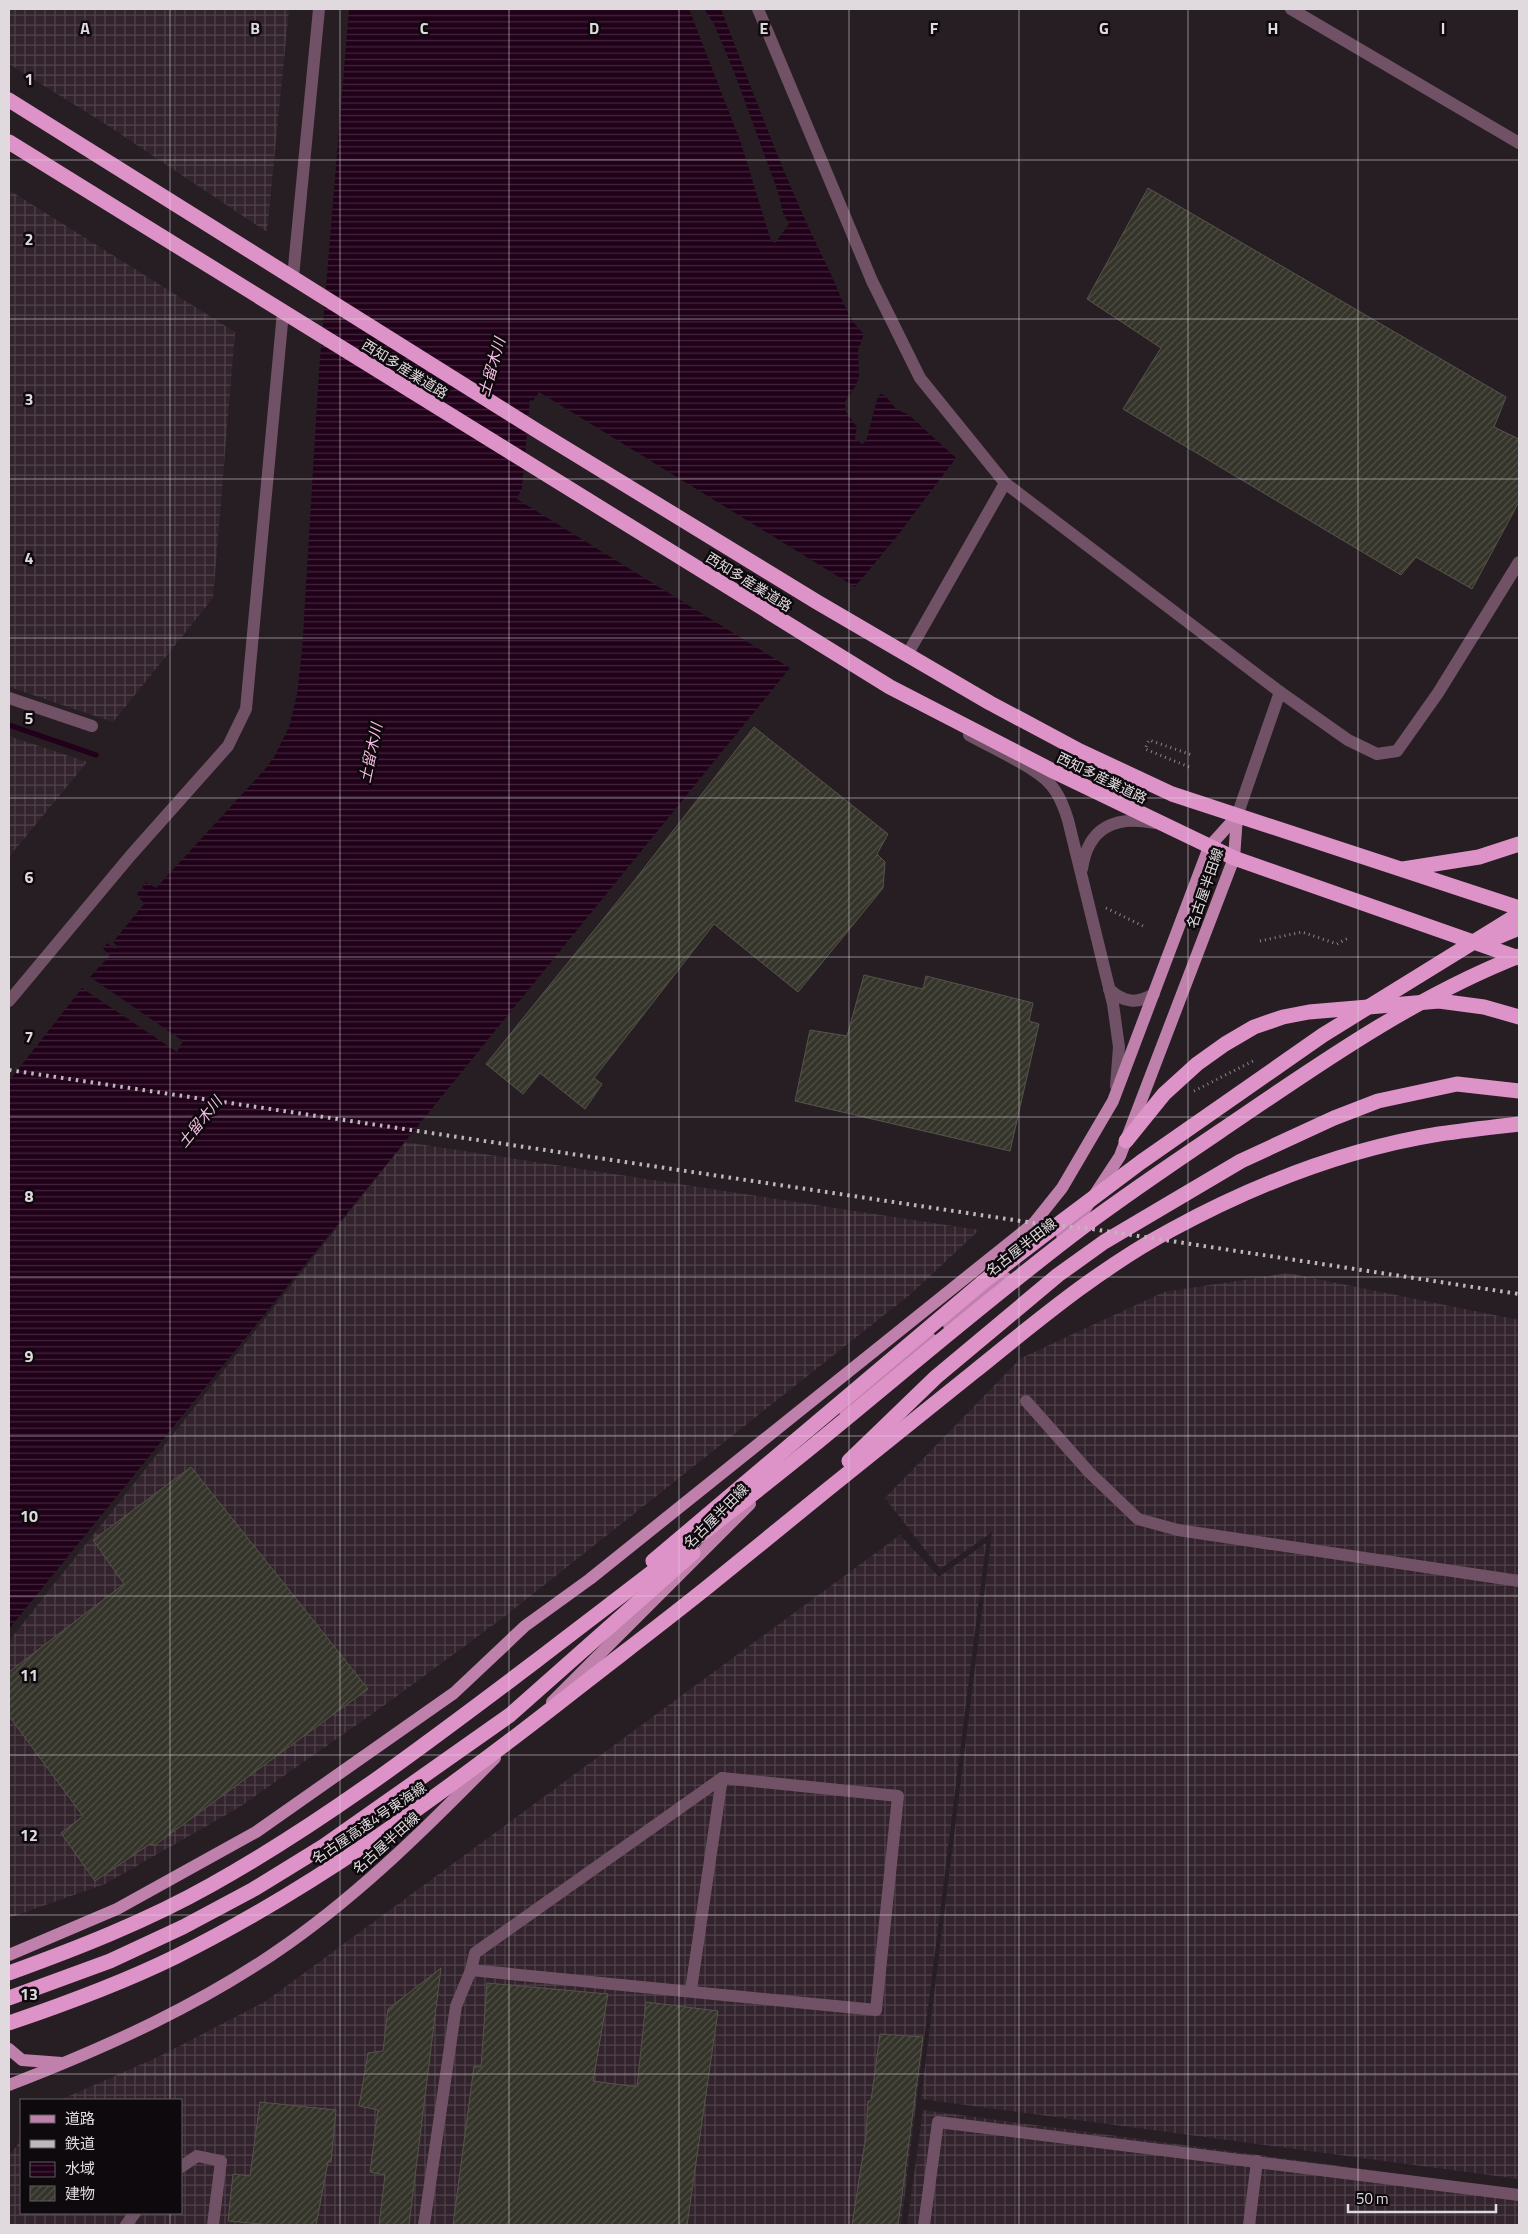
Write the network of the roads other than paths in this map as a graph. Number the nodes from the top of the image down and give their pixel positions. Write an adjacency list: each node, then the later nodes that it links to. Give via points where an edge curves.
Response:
1 (319, 9): 7 (street)
2 (758, 9): 9 (street, via 872,281 920,378)
3 (1291, 9): 6 (street)
4 (9, 100): 7 (highway, 西知多産業道路)
5 (9, 142): 8 (highway, 西知多産業道路)
6 (1519, 143)
7 (293, 277): 11 (highway, 西知多産業道路, via 539,432)
8 (283, 312): 12 (highway, 西知多産業道路); 30 (street, via 246,709 228,746)
9 (1005, 483): 11 (street); 13 (street)
10 (1519, 562): 13 (street, via 1438,694 1397,751 1377,754 1348,740)
11 (907, 655): 16 (highway, 西知多産業道路, via 1080,751 1172,794)
12 (890, 687): 17 (highway, 西知多産業道路); 22 (street, via 1049,783 1068,820)
13 (1280, 692): 16 (street)
14 (9, 698): 15 (street)
15 (92, 726)
16 (1237, 816): 19 (main road, 名古屋半田線); 20 (main road, 名古屋半田線); 21 (highway, 西知多産業道路)
17 (1160, 824): 19 (highway, 西知多産業道路); 22 (street, via 1127,820 1106,827 1088,845)
18 (1519, 844): 21 (highway, via 1479,857)
19 (1209, 847): 20 (highway, 西知多産業道路); 29 (main road, 名古屋半田線)
20 (1234, 858): 27 (highway, 西知多産業道路); 35 (main road, 名古屋半田線)
21 (1400, 870): 23 (highway, 西知多産業道路)
22 (1081, 874): 28 (street)
23 (1519, 908)
24 (1519, 914): 26 (highway)
25 (1519, 928): 26 (highway)
26 (1452, 956): 40 (highway, via 1323,1035 1061,1222 983,1282 787,1446)
27 (1519, 957): 40 (highway, via 1458,982 1360,1038 1155,1175 1042,1259 714,1524)
28 (1109, 989): 29 (street, via 1127,1001 1137,1002); 33 (street, via 1119,1047)
29 (1154, 994): 33 (main road, 名古屋半田線)
30 (9, 1001)
31 (1519, 1017): 35 (highway, via 1484,1007 1439,1001 1283,1017 1254,1027 1197,1064 1164,1094)
32 (1519, 1091): 38 (highway, via 1457,1084 1378,1101 1241,1161 1154,1212 1058,1275 950,1365)
33 (1113, 1101): 42 (main road, 名古屋半田線, via 1062,1188 1034,1223 597,1574 525,1626 454,1692 256,1832 117,1909)
34 (1519, 1124): 38 (highway, via 1437,1134 1344,1157 1257,1189 1170,1230 1127,1256 1022,1333)
35 (1126, 1141): 37 (main road, 名古屋半田線, via 1120,1156 1074,1226 870,1387)
36 (1026, 1401): 39 (street, via 1089,1472 1138,1519 1178,1530)
37 (758, 1495): 46 (highway, via 510,1715 324,1846 183,1927 118,1957); 49 (main road, 名古屋半田線, via 407,1846 352,1894 289,1943 222,1986 150,2025)
38 (784, 1524): 47 (highway, 名古屋高速4号東海線, via 439,1795 356,1852 265,1910 173,1958 75,2000)
39 (1519, 1581)
40 (577, 1629): 44 (highway, via 410,1756 276,1848 128,1927)
41 (722, 1778): 43 (street, via 476,1953); 45 (street); 45 (street, via 898,1796 876,2010)
42 (9, 1955)
43 (471, 1970): 45 (street); 57 (street, via 456,2006)
44 (9, 1973)
45 (691, 1990)
46 (9, 1998)
47 (9, 2023)
48 (9, 2049): 49 (main road, via 22,2060)
49 (64, 2064): 50 (main road, 名古屋半田線)
50 (9, 2085)
51 (1257, 2161): 53 (street); 58 (street, via 938,2122); 59 (street)
52 (182, 2166): 56 (street, via 197,2156 221,2161)
53 (1519, 2195)
54 (134, 2214): 55 (street)
55 (126, 2225)
56 (213, 2225)
57 (424, 2225)
58 (924, 2225)
59 (1249, 2225)

